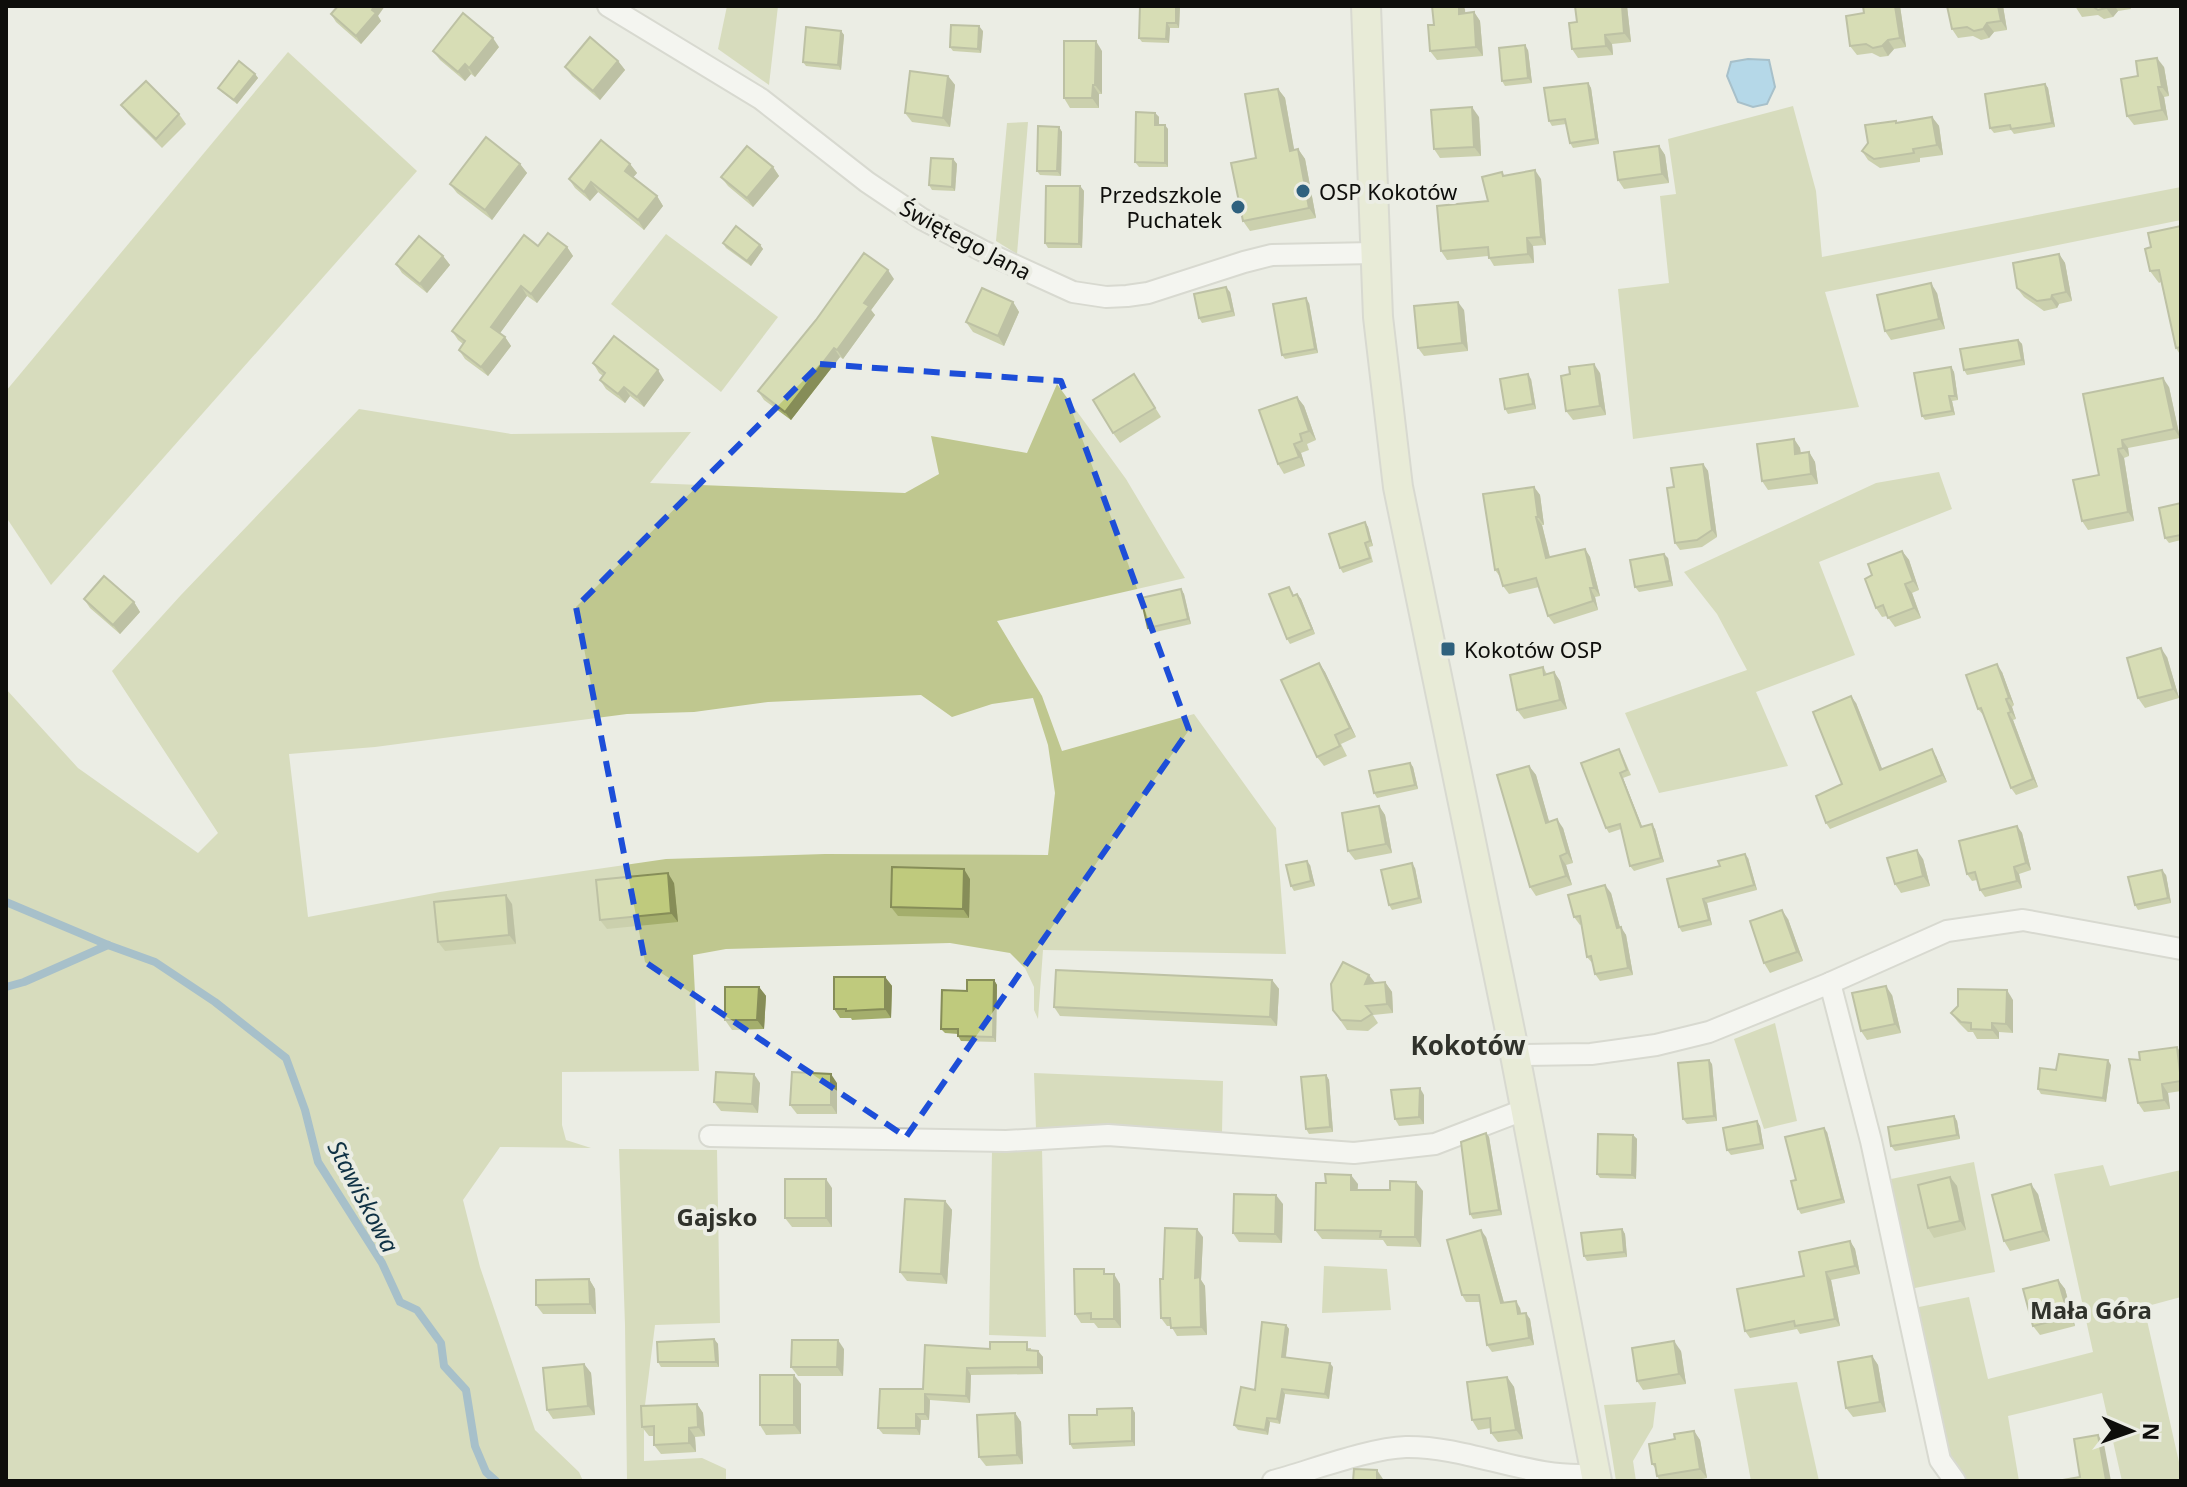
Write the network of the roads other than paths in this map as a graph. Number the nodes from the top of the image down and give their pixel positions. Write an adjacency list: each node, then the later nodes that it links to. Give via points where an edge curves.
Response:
1 (608, 6): 3 (street, Świętego Jana, via 761,99 922,219 1073,292 1106,297 1148,293 1272,255)
2 (1366, 6): 3 (street)
3 (1374, 253): 6 (street, via 1398,487)
4 (2181, 949): 5 (street, via 2023,920 1947,931)
5 (1830, 983): 6 (street, via 1709,1032 1656,1045 1591,1054); 11 (street, via 1871,1141 1940,1460)
6 (1515, 1055): 7 (street)
7 (1526, 1109): 8 (street, via 1435,1144 1354,1153 1108,1135 1006,1141); 9 (street)
8 (710, 1136)
9 (1596, 1477): 10 (street, via 1406,1447)
10 (1273, 1481)
11 (1955, 1481)

